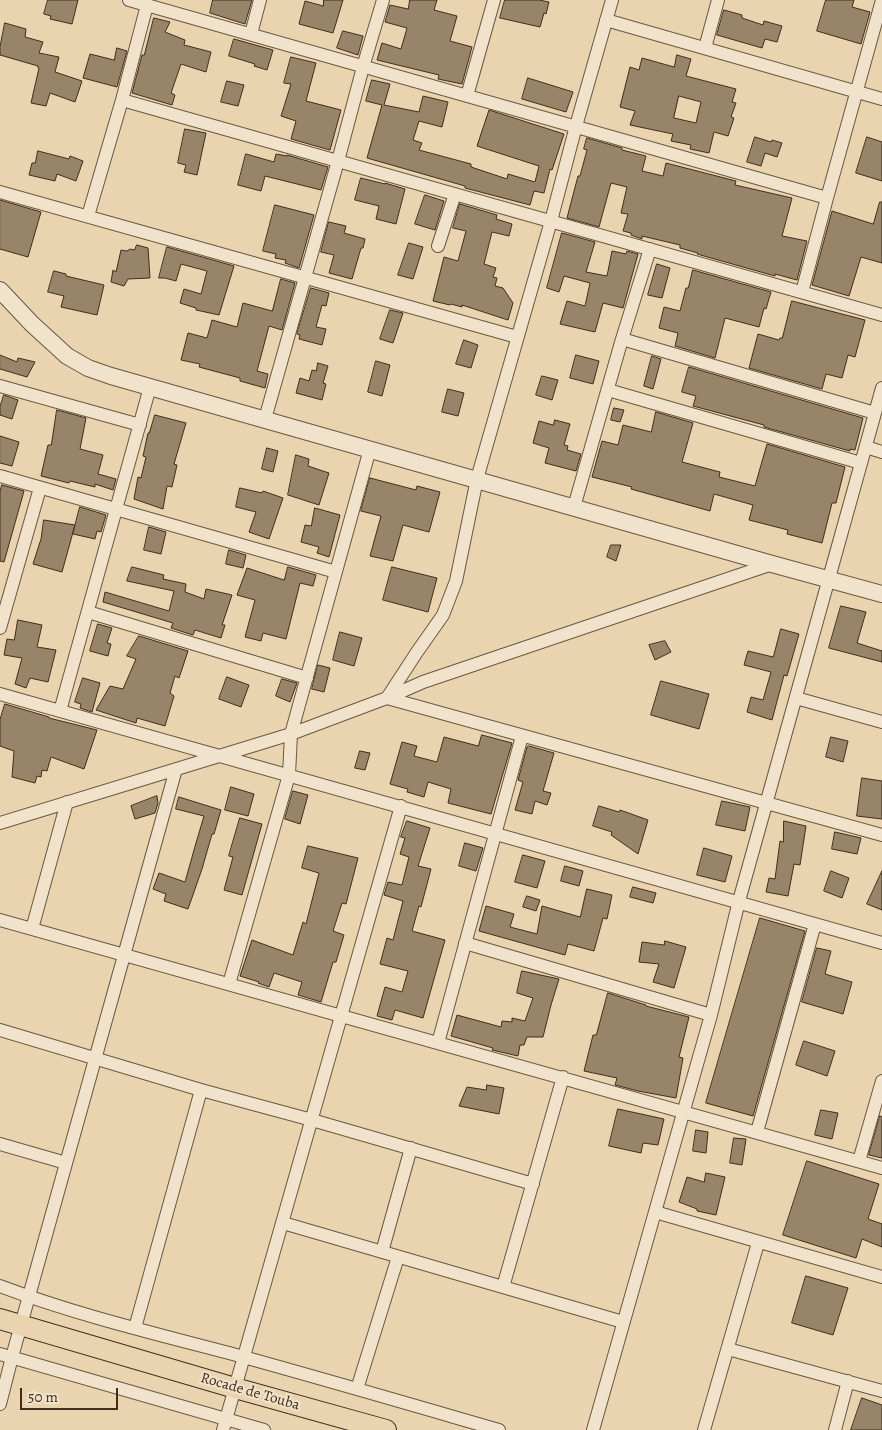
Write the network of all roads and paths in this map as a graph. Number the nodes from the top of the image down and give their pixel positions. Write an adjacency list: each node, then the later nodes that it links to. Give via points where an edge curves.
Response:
1 (129, 0): 8 (street)
2 (260, 0): 10 (street)
3 (383, 0): 12 (street)
4 (494, 0): 14 (street)
5 (612, 0): 9 (street)
6 (718, 0): 11 (street)
7 (882, 0): 13 (street)
8 (147, 5): 10 (street); 16 (street)
9 (606, 20): 11 (street); 17 (street)
10 (251, 34): 12 (street)
11 (705, 48): 13 (street)
12 (363, 66): 14 (street); 18 (street)
13 (857, 92): 15 (street); 21 (street)
14 (467, 96): 17 (street)
15 (882, 99)
16 (122, 100): 18 (street); 22 (street)
17 (576, 126): 21 (street); 23 (street)
18 (338, 161): 20 (street); 26 (street)
19 (0, 192): 22 (street)
20 (455, 194): 23 (street); 24 (street)
21 (827, 198): 28 (street)
22 (88, 216): 26 (street)
23 (551, 221): 25 (street); 30 (street)
24 (438, 246)
25 (650, 249): 28 (street); 31 (street)
26 (305, 277): 30 (street); 37 (street)
27 (0, 290): 33 (street, via 67,356 88,368)
28 (802, 292): 29 (street)
29 (882, 315)
30 (517, 337): 44 (street)
31 (622, 339): 35 (street); 36 (street)
32 (0, 386): 38 (street)
33 (150, 387): 37 (street); 38 (street)
34 (882, 388): 36 (street)
35 (608, 390): 42 (street); 46 (street)
36 (875, 413): 39 (street)
37 (265, 419): 40 (street)
38 (140, 424): 47 (street)
39 (866, 447): 41 (street); 42 (street)
40 (370, 449): 44 (street); 49 (street)
41 (882, 452)
42 (861, 463): 50 (street)
43 (0, 476): 45 (street)
44 (477, 479): 46 (street); 57 (street, via 456,581 443,615)
45 (40, 488): 47 (street); 51 (street)
46 (574, 507): 48 (street)
47 (116, 510): 49 (street); 53 (street)
48 (772, 564): 50 (street); 57 (street, via 423,682)
49 (336, 572): 55 (street)
50 (829, 579): 52 (street); 58 (street)
51 (5, 589): 54 (street)
52 (882, 594)
53 (88, 612): 55 (street); 59 (street)
54 (0, 628)
55 (307, 678): 61 (street)
56 (0, 694): 59 (street)
57 (387, 698): 61 (street); 62 (street)
58 (796, 698): 60 (street); 67 (street)
59 (60, 711): 63 (street)
60 (882, 722)
61 (291, 734): 63 (street); 65 (street)
62 (522, 736): 67 (street); 70 (street)
63 (221, 756): 64 (street); 65 (street)
64 (176, 769): 66 (street); 78 (street)
65 (289, 775): 68 (street); 79 (street)
66 (68, 802): 69 (street); 75 (street)
67 (766, 804): 71 (street); 72 (street)
68 (401, 806): 70 (street); 81 (street)
69 (0, 823)
70 (496, 833): 72 (street); 76 (street)
71 (882, 835)
72 (739, 901): 74 (street); 80 (street)
73 (0, 920): 75 (street)
74 (815, 924): 77 (street); 90 (street)
75 (32, 929): 78 (street)
76 (466, 943): 80 (street); 83 (street)
77 (882, 943)
78 (124, 955): 79 (street); 84 (street)
79 (229, 984): 81 (street)
80 (711, 1015): 88 (street)
81 (341, 1016): 83 (street); 89 (street)
82 (0, 1030): 84 (street)
83 (438, 1043): 85 (street)
84 (96, 1058): 87 (street); 94 (street)
85 (563, 1077): 88 (street); 96 (street)
86 (882, 1081): 93 (street)
87 (201, 1090): 89 (street); 109 (street)
88 (683, 1113): 90 (street); 97 (street)
89 (312, 1120): 92 (street); 98 (street)
90 (757, 1132): 93 (street)
91 (0, 1144): 94 (street)
92 (411, 1148): 96 (street); 100 (street)
93 (859, 1161): 95 (street)
94 (66, 1163): 105 (street)
95 (882, 1168)
96 (533, 1184): 104 (street)
97 (655, 1212): 99 (street); 107 (street)
98 (283, 1223): 100 (street); 112 (street)
99 (758, 1243): 102 (street); 110 (street)
100 (382, 1252): 101 (street)
101 (398, 1257): 104 (street); 115 (street)
102 (882, 1277)
103 (0, 1286): 105 (street)
104 (502, 1287): 107 (street)
105 (29, 1297): 108 (street); 109 (street)
106 (0, 1319): 108 (main road, Rocade de Touba)
107 (623, 1322): 122 (street)
108 (21, 1325): 111 (street); 114 (main road, Rocade de Touba)
109 (135, 1328): 112 (street)
110 (728, 1349): 113 (street); 123 (street)
111 (6, 1355): 117 (street); 118 (street)
112 (244, 1357): 114 (street); 115 (street)
113 (848, 1382): 116 (street); 124 (street)
114 (235, 1388): 118 (street); 120 (main road, Rocade de Touba)
115 (356, 1389): 121 (street)
116 (882, 1391)
117 (0, 1404)
118 (224, 1425): 119 (street)
119 (264, 1430)
120 (386, 1430)
121 (499, 1430)
122 (593, 1430)
123 (704, 1430)
124 (835, 1430)

